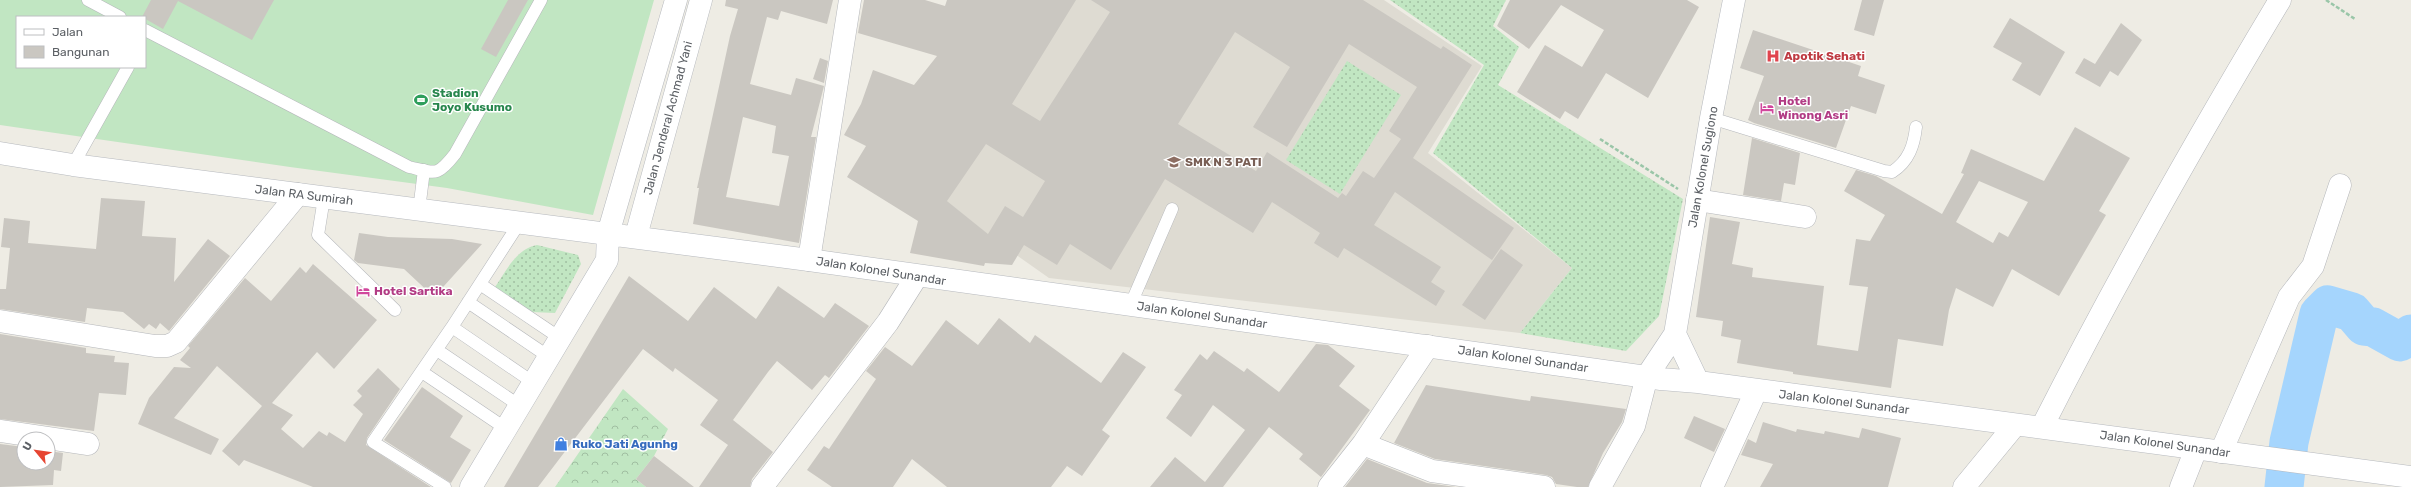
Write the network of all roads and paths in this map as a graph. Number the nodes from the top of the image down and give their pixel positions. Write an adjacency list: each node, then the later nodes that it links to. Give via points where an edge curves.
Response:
1 (88, 0): 9 (lane)
2 (541, 0): 18 (lane, via 455,154 443,169 437,172)
3 (676, 0): 27 (main road, Jalan Jenderal Achmad Yani)
4 (701, 0): 28 (main road, Jalan Jenderal Achmad Yani)
5 (850, 0): 30 (main road)
6 (1734, 0): 13 (main road, Jalan Kolonel Sugiono)
7 (2280, 0): 50 (main road, via 2150,222)
8 (2326, 0): 10 (path)
9 (118, 16)
10 (2355, 19)
11 (146, 33): 18 (lane, via 409,168)
12 (127, 68): 17 (lane)
13 (1711, 118): 14 (lane, via 1892,172 1908,156 1914,143); 22 (main road, Jalan Kolonel Sugiono)
14 (1916, 127)
15 (1600, 139): 22 (path)
16 (0, 153): 17 (main road, Jalan RA Sumirah)
17 (73, 165): 20 (main road, Jalan RA Sumirah)
18 (424, 170): 24 (lane)
19 (2340, 185): 56 (main road, via 2314,266 2290,297)
20 (298, 194): 21 (main road, Jalan RA Sumirah); 36 (main road, via 176,342 167,346)
21 (324, 198): 24 (main road, Jalan RA Sumirah); 35 (lane, via 318,235)
22 (1697, 200): 25 (main road); 38 (main road, Jalan Kolonel Sugiono)
23 (1172, 209): 34 (lane)
24 (419, 210): 26 (main road, Jalan RA Sumirah)
25 (1805, 218)
26 (520, 222): 27 (main road, Jalan RA Sumirah); 32 (lane)
27 (608, 234): 28 (main road, Jalan Kolonel Sunandar); 29 (main road, Jalan Jenderal Achmad Yani)
28 (636, 236): 29 (main road); 30 (main road, Jalan Kolonel Sunandar)
29 (607, 260): 39 (main road)
30 (809, 260): 31 (main road, Jalan Kolonel Sunandar)
31 (917, 276): 34 (main road, Jalan Kolonel Sunandar); 62 (main road, via 888,322)
32 (480, 284): 33 (lane); 39 (lane)
33 (468, 302): 37 (lane); 42 (lane)
34 (1130, 306): 40 (main road, Jalan Kolonel Sunandar)
35 (395, 310)
36 (0, 321)
37 (452, 327): 41 (lane); 46 (lane)
38 (1675, 334): 44 (main road, Jalan Kolonel Sugiono); 45 (main road)
39 (560, 338): 42 (main road)
40 (1428, 346): 44 (main road, Jalan Kolonel Sunandar); 54 (main road)
41 (437, 350): 43 (lane); 48 (lane)
42 (549, 357): 46 (main road)
43 (422, 372): 51 (lane); 60 (lane, via 373,442)
44 (1647, 376): 45 (main road, Jalan Kolonel Sunandar); 65 (main road, Jalan Kolonel Sugiono, via 1634,426)
45 (1698, 382): 47 (main road, Jalan Kolonel Sunandar)
46 (534, 383): 48 (main road)
47 (1756, 391): 49 (main road, Jalan Kolonel Sunandar); 66 (main road)
48 (520, 406): 51 (main road)
49 (2015, 425): 50 (main road, Jalan Kolonel Sunandar); 67 (main road)
50 (2042, 427): 55 (main road, Jalan Kolonel Sunandar)
51 (505, 428): 61 (main road)
52 (0, 431): 53 (main road)
53 (88, 444)
54 (1363, 444): 58 (main road); 63 (main road)
55 (2196, 449): 56 (main road, Jalan Kolonel Sunandar); 68 (main road)
56 (2221, 452): 57 (main road, Jalan Kolonel Sunandar)
57 (2411, 477)
58 (1429, 479): 59 (main road)
59 (1507, 485): 64 (main road)
60 (444, 487)
61 (471, 487)
62 (762, 487)
63 (1329, 487)
64 (1544, 487)
65 (1600, 487)
66 (1712, 487)
67 (1964, 487)
68 (2181, 487)

